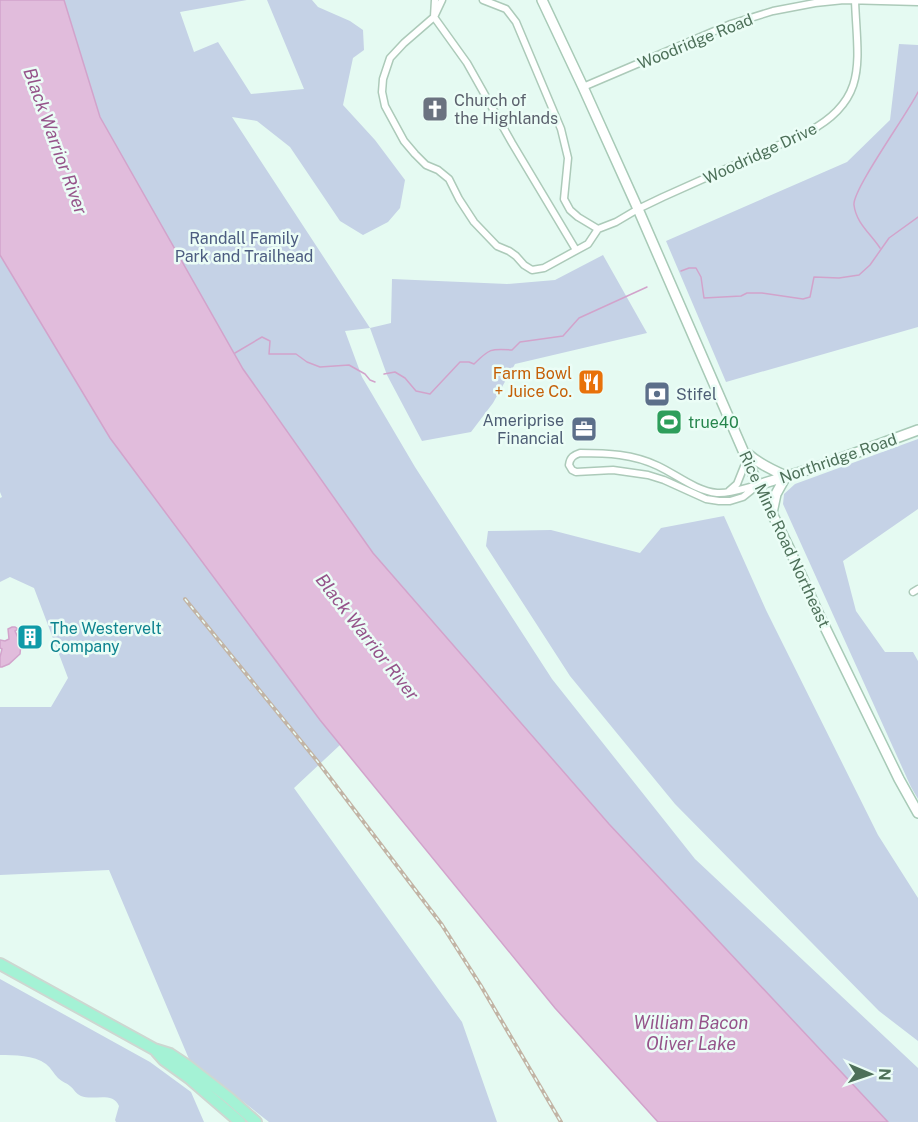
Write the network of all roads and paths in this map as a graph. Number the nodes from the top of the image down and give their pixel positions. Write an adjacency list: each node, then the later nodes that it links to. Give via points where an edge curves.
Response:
1 (435, 0): 7 (street)
2 (442, 0): 7 (street)
3 (483, 0): 10 (street, via 506,9 516,22 561,129 568,158 564,199 570,210)
4 (542, 0): 8 (main road, Rice Mine Road Northeast)
5 (855, 0): 6 (street, Woodridge Road); 8 (street, Woodridge Road, via 752,16); 9 (street, Woodridge Drive, via 855,77 848,98 834,115 808,132)
6 (918, 2)
7 (434, 17): 11 (street, via 467,63); 11 (street, via 390,58 382,79 385,106 404,141 426,165 449,179 485,235 524,265 532,270 544,268)
8 (583, 87): 9 (main road, Rice Mine Road Northeast)
9 (638, 209): 10 (street, Woodridge Drive); 13 (main road, Rice Mine Road Northeast)
10 (597, 229): 11 (street, via 588,244)
11 (576, 250)
12 (918, 430): 14 (main road, Northridge Road)
13 (746, 454): 14 (main road); 15 (main road, Rice Mine Road Northeast); 16 (street, via 737,484)
14 (786, 476): 15 (main road, Northridge Road); 17 (main road)
15 (758, 485): 16 (street); 16 (street, via 743,497 712,500 648,475 613,470 576,472 569,465 573,455 607,453 657,465 717,493); 17 (main road, Rice Mine Road Northeast)
16 (728, 492)
17 (772, 513): 18 (main road, Rice Mine Road Northeast)
18 (918, 813)
19 (0, 964): 20 (main road)
20 (154, 1049): 21 (main road); 22 (main road, via 188,1066)
21 (240, 1122)
22 (256, 1122)

